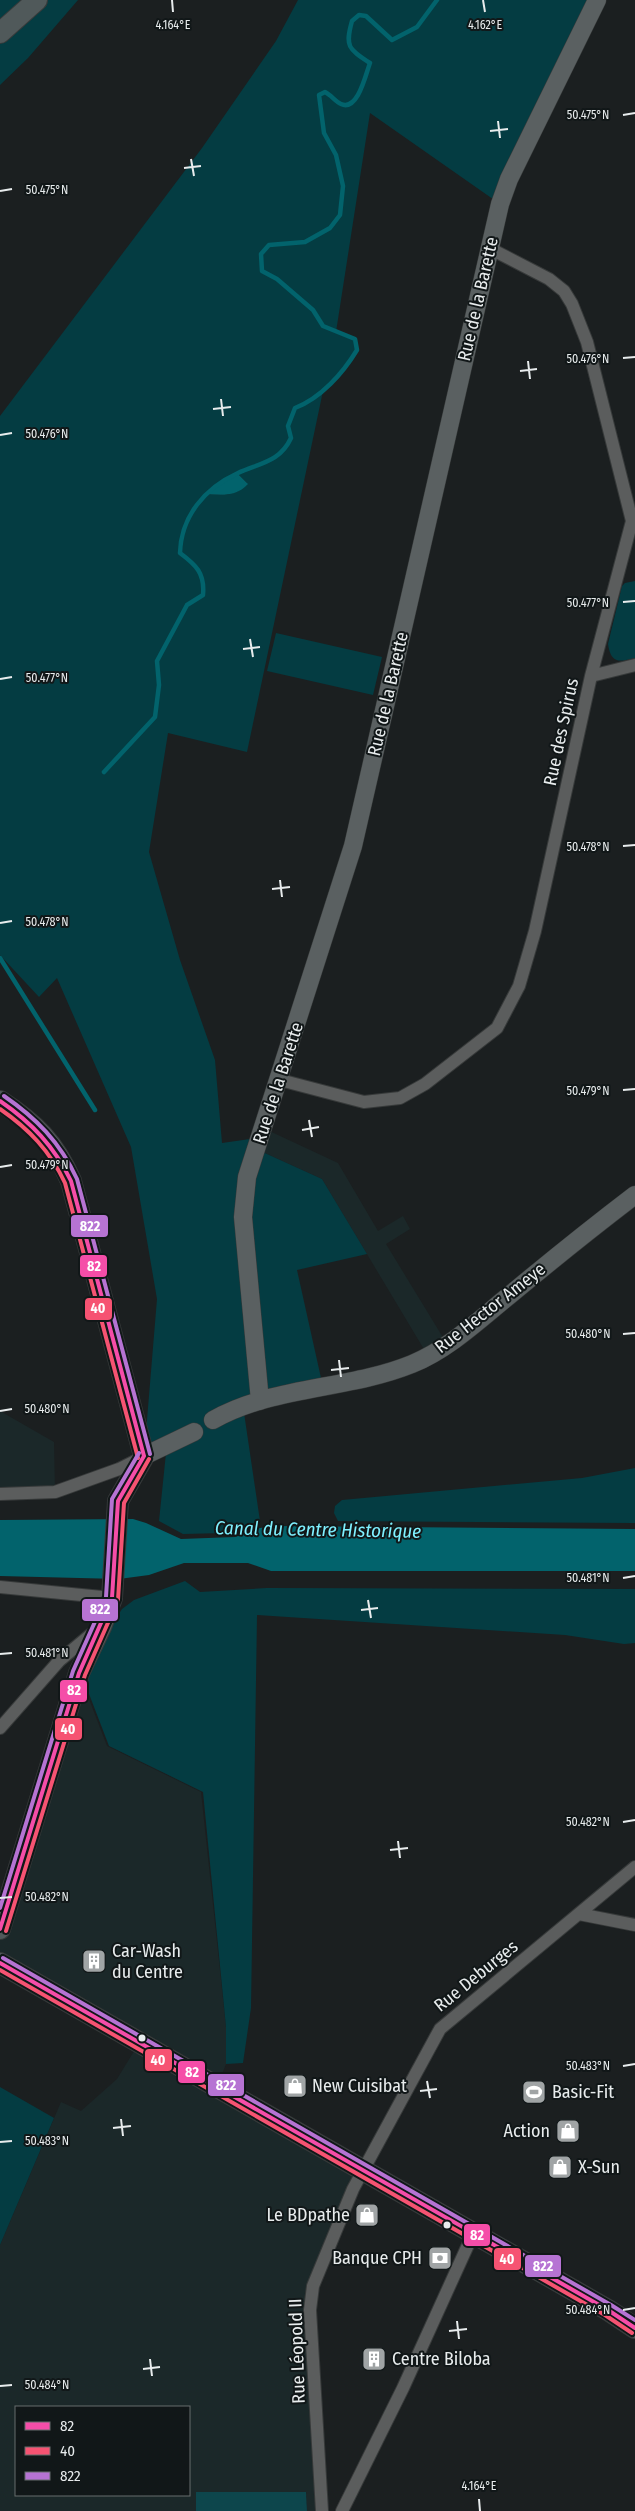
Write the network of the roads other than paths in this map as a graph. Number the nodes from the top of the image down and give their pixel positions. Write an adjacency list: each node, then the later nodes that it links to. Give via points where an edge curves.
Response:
1 (37, 0): 3 (main road)
2 (597, 0): 4 (street, Rue de la Barette, via 509,179)
3 (0, 33)
4 (489, 248): 5 (street, Rue des Spirus, via 549,279 564,291 572,304 587,342); 9 (street, Rue de la Barette, via 353,846)
5 (632, 521): 6 (street); 8 (street, Rue des Spirus)
6 (635, 535)
7 (635, 665): 8 (street)
8 (591, 676): 9 (street, Rue des Spirus, via 534,932 519,986 497,1028 425,1084 400,1098 364,1102)
9 (280, 1080): 12 (street, Rue de la Barette, via 247,1177 243,1217)
10 (0, 1102): 15 (main road, via 37,1128 51,1143 71,1181)
11 (635, 1195): 12 (street, Rue Hector Ameye, via 472,1325 428,1356 411,1364 352,1380)
12 (260, 1401): 13 (street, Rue Hector Ameye)
13 (213, 1420)
14 (194, 1432): 15 (street)
15 (144, 1456): 16 (street, via 55,1492); 18 (main road, via 118,1501)
16 (0, 1494)
17 (0, 1587): 18 (street)
18 (112, 1598): 19 (main road)
19 (101, 1627): 20 (street, via 59,1661); 24 (main road, via 79,1673)
20 (0, 1728)
21 (635, 1867): 22 (street, Rue Deburges)
22 (579, 1914): 23 (street); 26 (street, Rue Deburges, via 440,2029)
23 (635, 1925)
24 (0, 1929)
25 (0, 1963): 26 (main road)
26 (363, 2170): 27 (main road); 29 (street, Rue Léopold II, via 313,2286 310,2310)
27 (474, 2234): 28 (main road); 30 (street)
28 (635, 2328)
29 (322, 2511)
30 (342, 2511)

